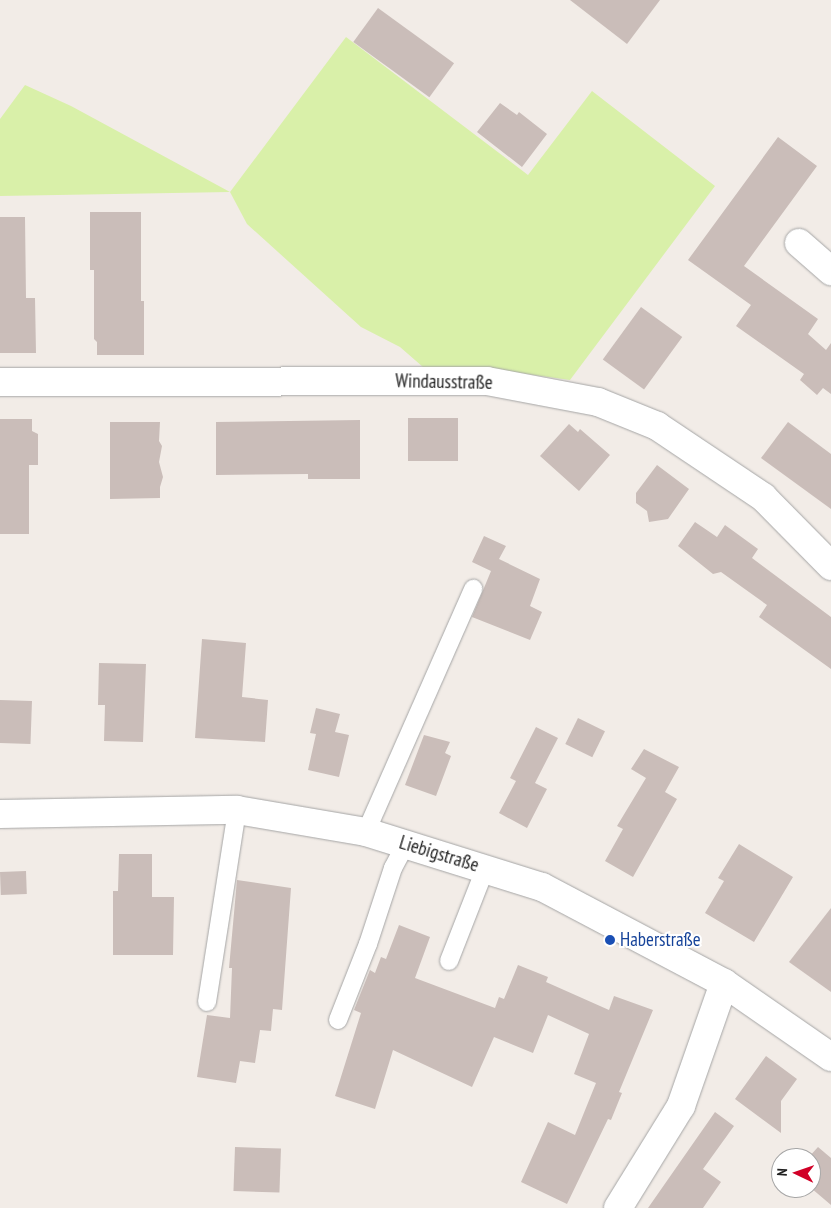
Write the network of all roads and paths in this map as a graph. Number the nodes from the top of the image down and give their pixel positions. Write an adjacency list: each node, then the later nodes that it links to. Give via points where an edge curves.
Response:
1 (799, 244): 2 (street)
2 (831, 271)
3 (0, 382): 4 (street, Windausstraße, via 487,381 598,402 657,426 763,497)
4 (831, 566)
5 (473, 589): 8 (lane)
6 (237, 810): 7 (street, Liebigstraße); 8 (street, Liebigstraße); 13 (lane)
7 (0, 814)
8 (366, 832): 9 (street, Liebigstraße)
9 (406, 844): 10 (street, Liebigstraße); 14 (lane, via 392,868 368,944)
10 (485, 869): 11 (lane); 12 (street, Liebigstraße, via 542,887)
11 (449, 961)
12 (724, 983): 15 (street, Liebigstraße); 16 (street, via 682,1106)
13 (207, 1002)
14 (338, 1020)
15 (831, 1057)
16 (618, 1208)

